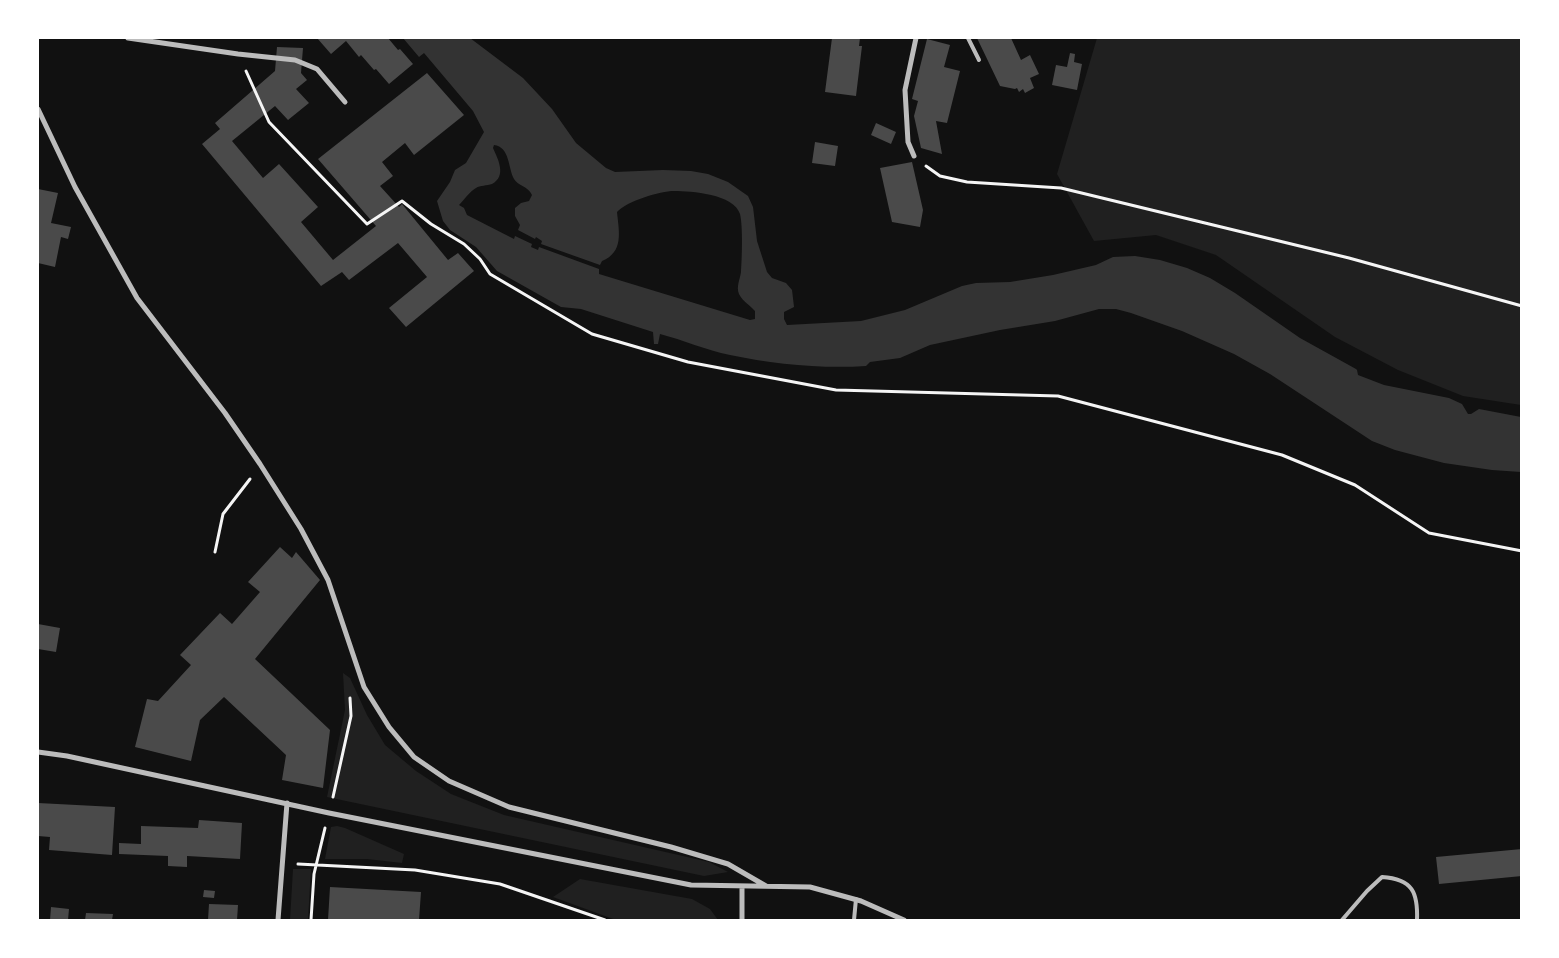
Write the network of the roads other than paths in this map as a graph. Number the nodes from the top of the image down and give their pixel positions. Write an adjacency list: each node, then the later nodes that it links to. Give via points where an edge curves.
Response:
1 (128, 38): 5 (street, via 295,60 317,69)
2 (916, 38): 7 (street, via 905,90 908,142)
3 (968, 38): 4 (lane)
4 (979, 60)
5 (345, 102)
6 (38, 109): 10 (street, via 75,187 137,298 225,413 301,529 328,580 364,687 389,728 414,757 449,781 509,807 728,864)
7 (914, 156)
8 (38, 752): 9 (street)
9 (287, 804): 11 (street, via 691,885); 13 (street)
10 (766, 886): 11 (street); 12 (street, via 810,887)
11 (742, 887): 14 (street)
12 (856, 899): 15 (lane); 16 (street)
13 (278, 920)
14 (742, 920)
15 (854, 920)
16 (904, 920)
17 (1342, 920): 18 (lane, via 1382,877 1396,878 1412,888 1418,902)
18 (1418, 920)

